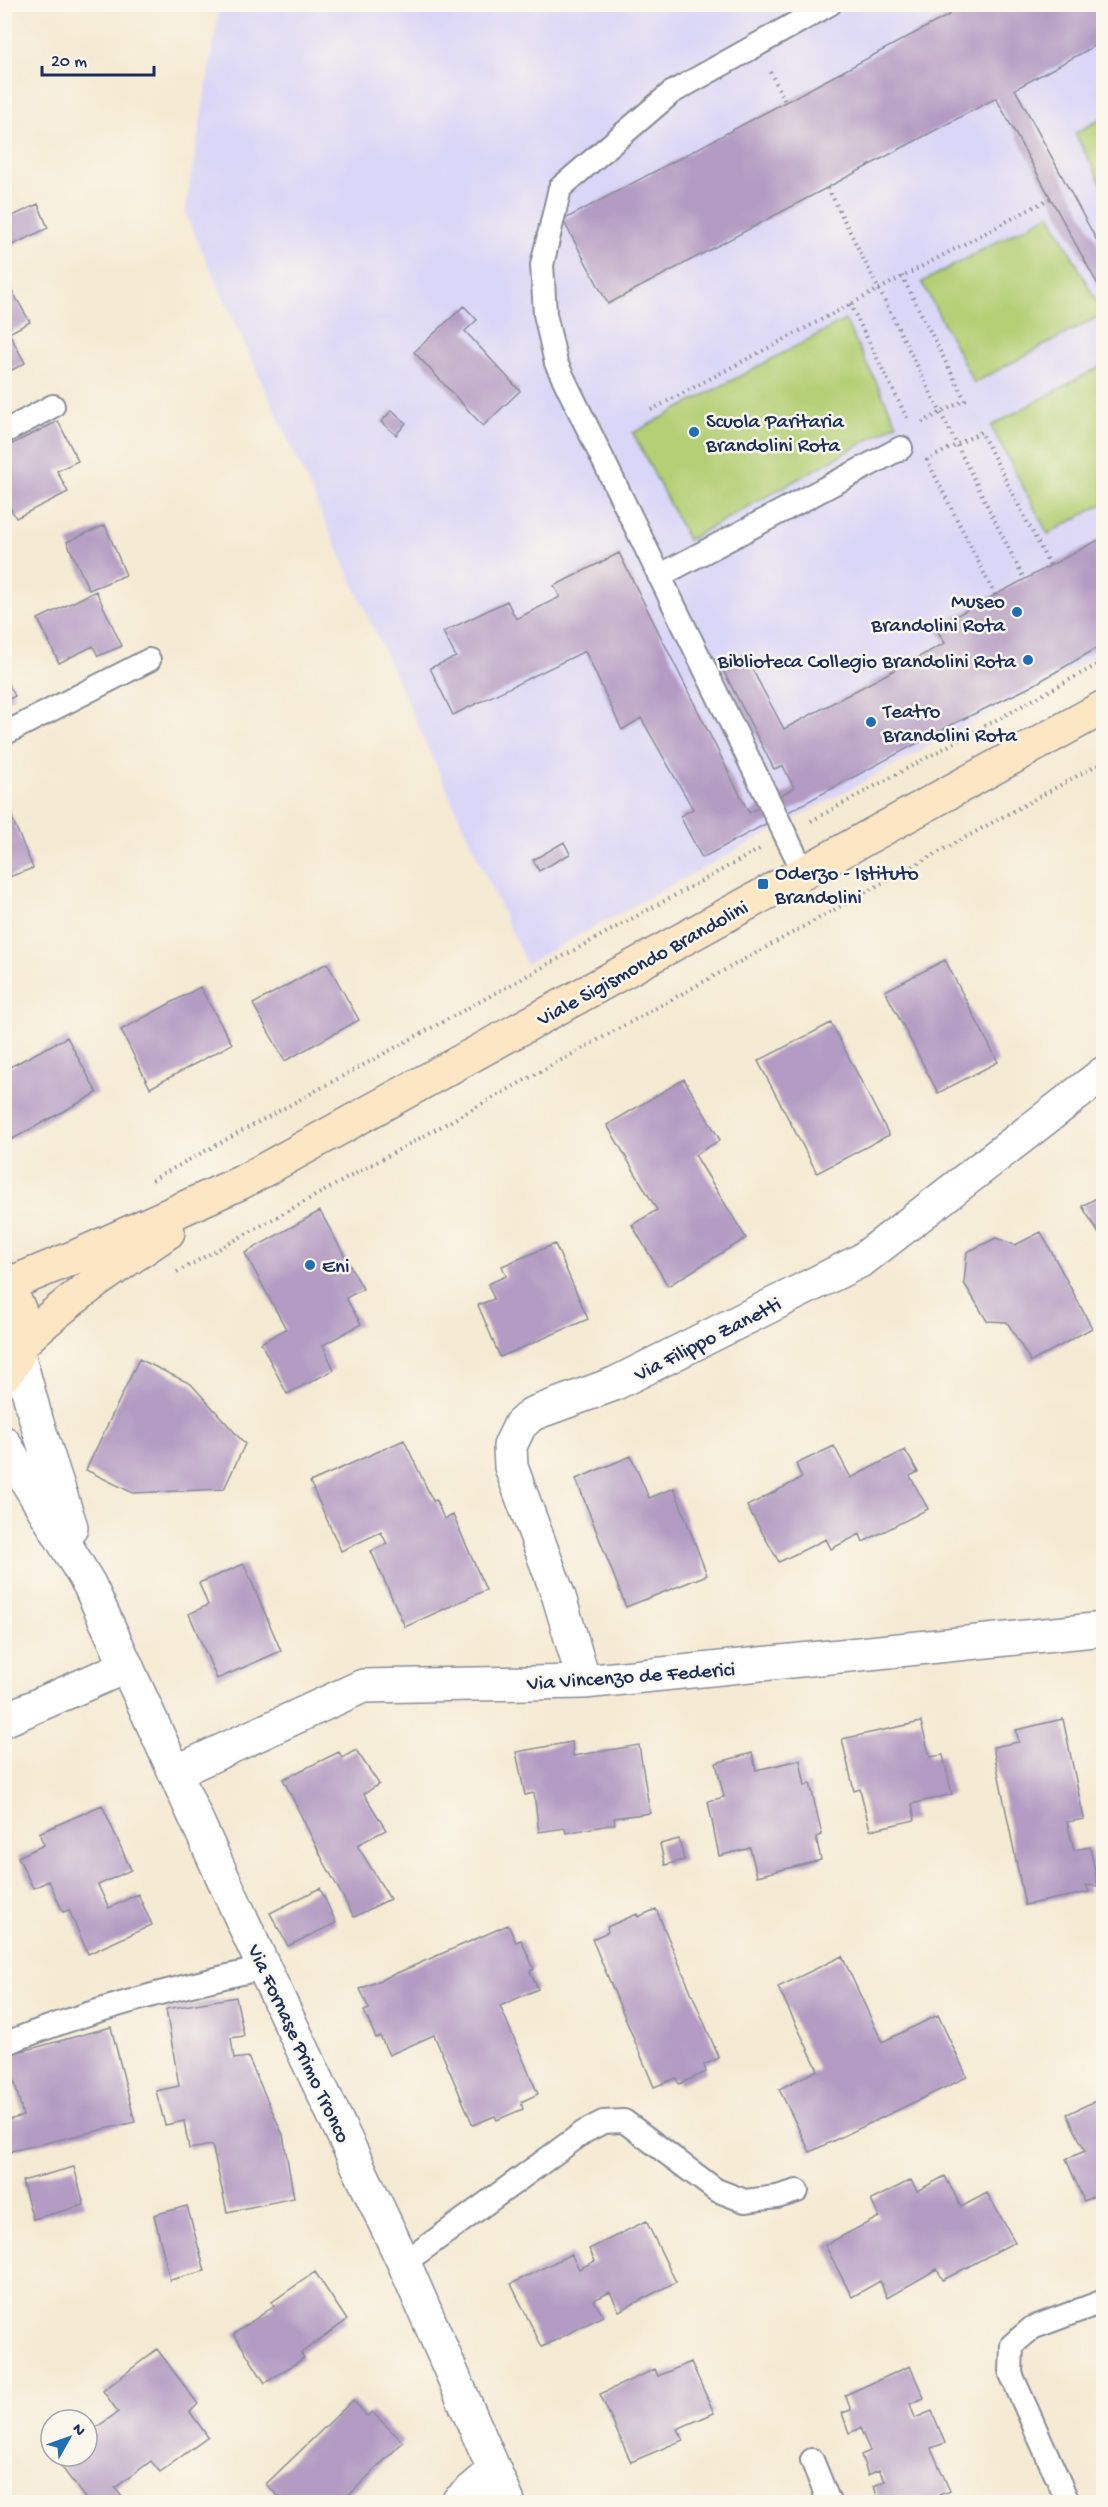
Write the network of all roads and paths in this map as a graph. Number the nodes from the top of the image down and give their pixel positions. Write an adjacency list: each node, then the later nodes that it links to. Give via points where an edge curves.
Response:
1 (830, 4): 16 (lane, via 671,93 560,188 542,265 545,314 556,363)
2 (769, 69): 3 (path)
3 (785, 101)
4 (828, 188): 7 (path)
5 (1051, 198): 6 (path)
6 (902, 276): 7 (path); 11 (path, via 965,400)
7 (878, 289): 8 (path); 11 (path)
8 (850, 304): 10 (path); 11 (path, via 912,428)
9 (53, 406): 12 (lane)
10 (651, 410)
11 (940, 413): 13 (path)
12 (4, 432)
13 (956, 445): 15 (path, via 981,432); 17 (path); 18 (path, via 927,460)
14 (901, 448): 16 (lane)
15 (1050, 566)
16 (659, 576): 24 (lane)
17 (1024, 579)
18 (995, 595)
19 (149, 660): 22 (lane)
20 (1104, 661): 24 (path)
21 (1104, 707): 25 (main road, Viale Sigismondo Brandolini)
22 (4, 734)
23 (1104, 761): 29 (path)
24 (784, 836): 25 (lane); 27 (path)
25 (804, 873): 28 (main road, Viale Sigismondo Brandolini)
26 (1104, 1073): 37 (street, Via Filippo Zanetti, via 862,1260 614,1384 532,1414 520,1425 510,1446 511,1467 559,1597)
27 (150, 1181)
28 (242, 1182): 30 (main road, Viale Sigismondo Brandolini, via 75,1257 19,1280); 32 (main road, Viale Sigismondo Brandolini, via 90,1286)
29 (174, 1274)
30 (4, 1282)
31 (4, 1290): 32 (main road, via 18,1308 23,1324)
32 (16, 1358): 34 (street, Via Fornase Primo Tronco)
33 (4, 1443): 34 (street, Via Fornase Primo Tronco)
34 (89, 1584): 36 (street, Via Fornase Primo Tronco)
35 (1104, 1629): 37 (street, Via Vincenzo de Federici)
36 (127, 1666): 38 (street); 39 (street, Via Fornase Primo Tronco)
37 (584, 1682): 39 (street, Via Vincenzo de Federici, via 363,1686)
38 (4, 1720)
39 (176, 1772): 40 (street, Via Fornase Primo Tronco)
40 (264, 1968): 41 (lane, via 175,1987); 43 (street, Via Fornase Primo Tronco)
41 (4, 2044)
42 (797, 2191): 43 (lane, via 745,2201 716,2190 624,2121 603,2122)
43 (404, 2264): 46 (street, Via Fornase Primo Tronco)
44 (1104, 2301): 50 (lane, via 1032,2328 1012,2345 1011,2374)
45 (812, 2460): 49 (lane)
46 (494, 2471): 47 (street); 48 (street, Via Fornase Primo Tronco)
47 (458, 2502)
48 (508, 2502)
49 (829, 2502)
50 (1068, 2502)

